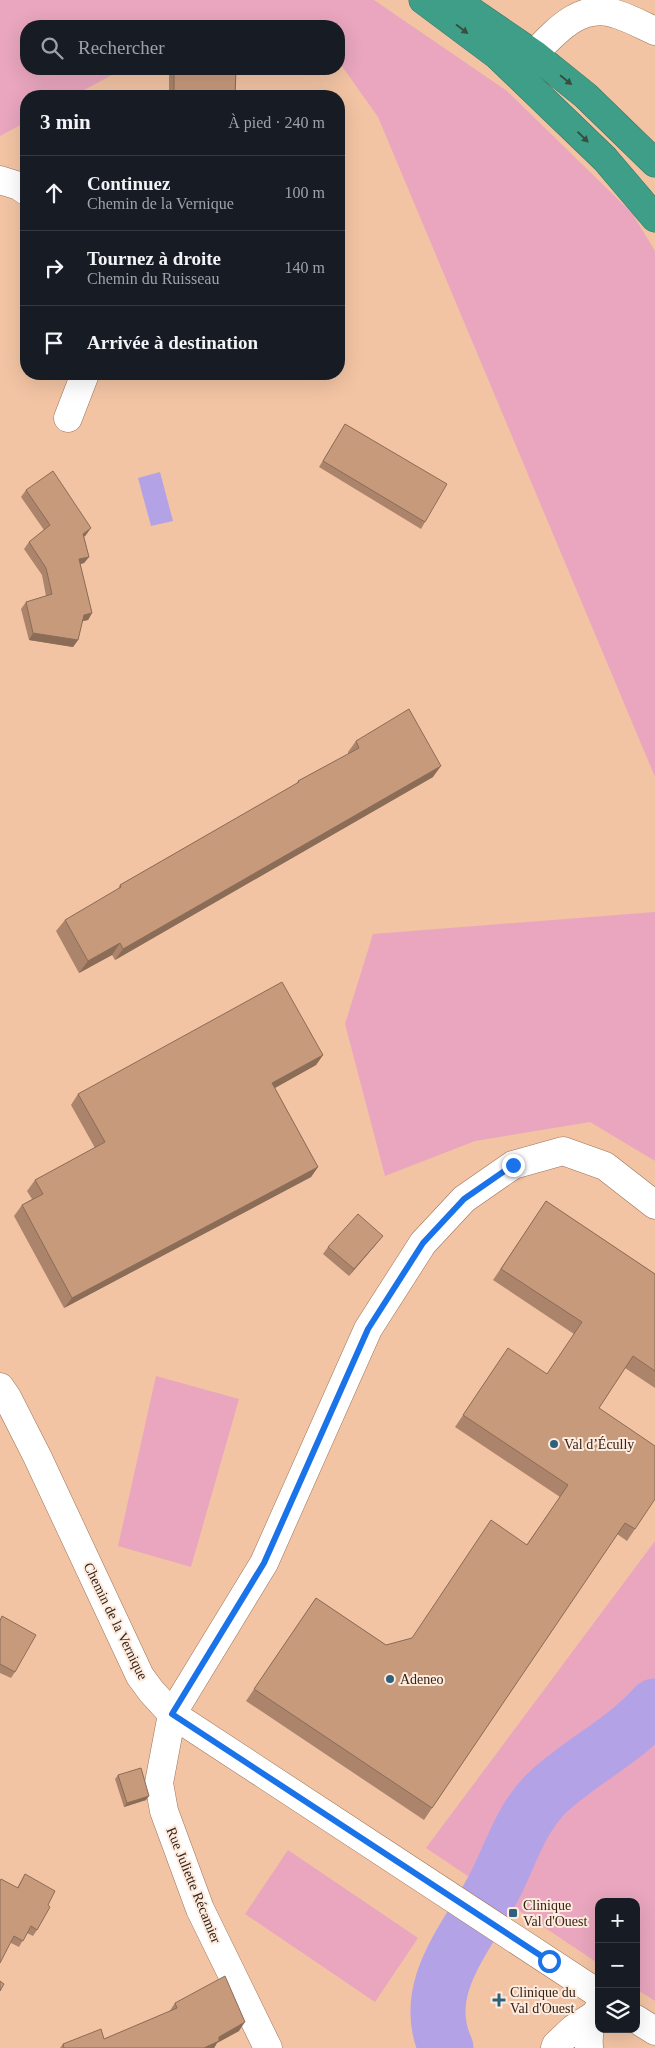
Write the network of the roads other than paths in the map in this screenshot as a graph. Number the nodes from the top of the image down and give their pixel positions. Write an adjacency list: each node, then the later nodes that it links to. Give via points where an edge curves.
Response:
1 (423, 0): 8 (highway, one-way to 8, via 498,56 605,159)
2 (455, 0): 4 (highway)
3 (655, 31): 4 (street, via 615,13 596,10 578,15 561,27)
4 (534, 54): 5 (highway, one-way to 5, via 586,96)
5 (655, 163)
6 (0, 180): 7 (street)
7 (20, 187)
8 (655, 218)
9 (83, 380): 10 (street)
10 (68, 418)
11 (655, 1205): 13 (street, via 605,1166 563,1151 513,1165 464,1199 423,1243 368,1329 264,1563)
12 (2, 1395): 13 (street, Chemin de la Vernique, via 76,1536 140,1676)
13 (172, 1714): 14 (street, Chemin de la Vernique, via 491,1923); 19 (street, Rue Juliette Récamier, via 159,1783 164,1811 200,1909)
14 (595, 2004)
15 (595, 2008): 20 (street)
16 (595, 2012): 21 (street, via 589,2031)
17 (640, 2022): 18 (street)
18 (655, 2031)
19 (268, 2048)
20 (555, 2048)
21 (589, 2048)

